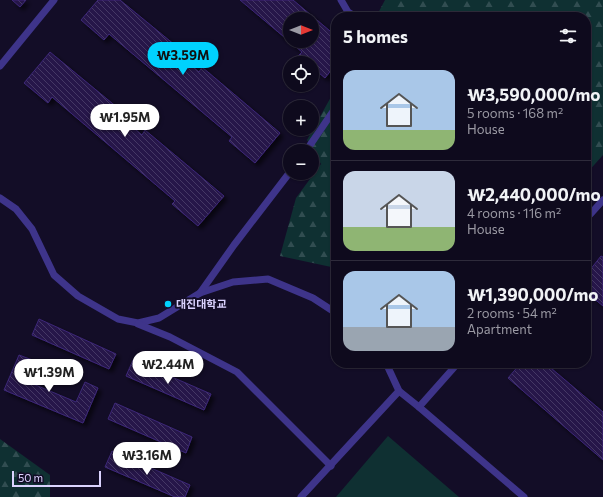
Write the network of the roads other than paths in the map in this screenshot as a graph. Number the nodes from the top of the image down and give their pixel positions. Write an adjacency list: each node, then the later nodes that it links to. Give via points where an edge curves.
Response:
1 (54, 0): 4 (lane)
2 (341, 0): 3 (lane)
3 (348, 12)
4 (0, 66)
5 (331, 114): 6 (lane)
6 (311, 144)
7 (284, 180): 11 (lane)
8 (1, 200): 13 (lane, via 16,209 32,229 54,275 78,296 118,319)
9 (603, 200): 10 (lane)
10 (591, 213)
11 (200, 293): 12 (lane, via 233,282 268,280 313,298); 13 (lane, via 159,318)
12 (331, 310)
13 (138, 324): 18 (lane, via 170,337 237,372)
14 (388, 368): 16 (lane)
15 (454, 368): 17 (lane)
16 (399, 391): 17 (lane); 18 (lane)
17 (419, 407): 20 (lane)
18 (331, 466): 19 (lane)
19 (301, 497)
20 (524, 497)

